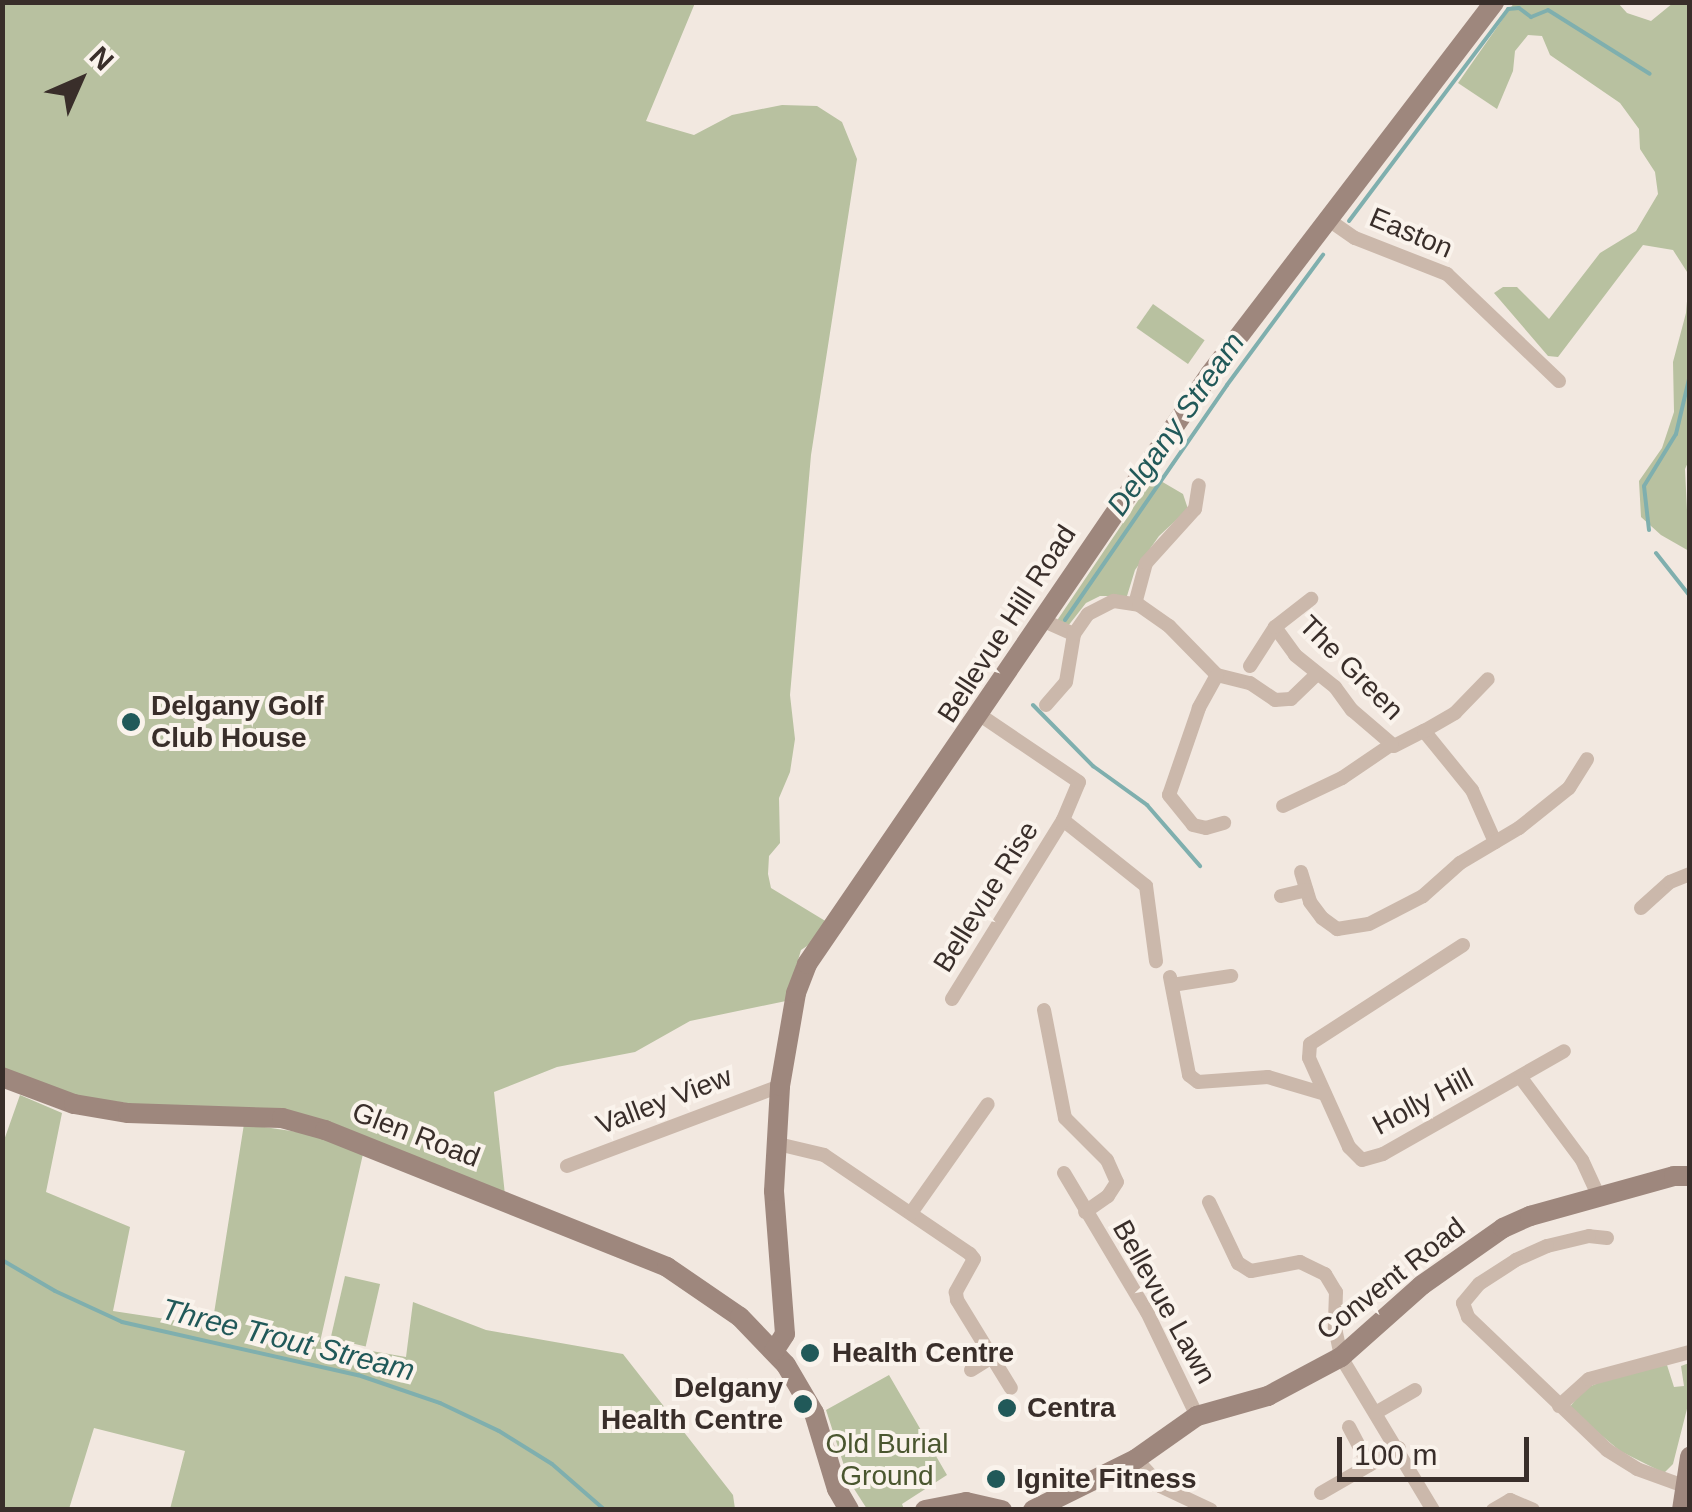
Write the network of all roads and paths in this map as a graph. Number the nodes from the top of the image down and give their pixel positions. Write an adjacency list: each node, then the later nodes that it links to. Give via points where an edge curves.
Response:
1 (1494, 2): 2 (street, Bellevue Hill Road)
2 (1326, 218): 3 (street, Easton, via 1355,238 1448,274); 7 (street, Bellevue Hill Road, via 1142,468)
3 (1560, 381)
4 (1199, 485): 6 (street, via 1196,510 1146,562)
5 (1310, 599): 8 (street, The Green)
6 (1135, 604): 9 (street, via 1099,606); 11 (street, via 1168,626)
7 (1042, 620): 9 (street); 15 (street, Bellevue Hill Road)
8 (1274, 627): 10 (street, The Green); 12 (street, The Green)
9 (1074, 634): 14 (street, via 1066,682)
10 (1250, 666)
11 (1216, 675): 12 (street, via 1250,683 1275,700 1291,699); 21 (street, via 1169,796 1192,825)
12 (1316, 676): 17 (street, The Green)
13 (1488, 679): 16 (street, The Green, via 1455,713)
14 (1046, 704)
15 (980, 715): 20 (street, Bellevue Rise, via 1079,782); 36 (street, Bellevue Hill Road, via 807,964)
16 (1424, 731): 17 (street, The Green); 22 (street, The Green, via 1472,790)
17 (1392, 744): 19 (street, The Green)
18 (1587, 759): 22 (street, via 1569,788)
19 (1283, 806)
20 (1063, 820): 29 (street, Bellevue Rise, via 1146,886); 31 (street, Bellevue Rise)
21 (1224, 823)
22 (1495, 842): 25 (street, via 1423,896 1354,930 1337,929 1322,918)
23 (1301, 872): 25 (street)
24 (1690, 874): 27 (street)
25 (1306, 890): 26 (street)
26 (1281, 896)
27 (1641, 908)
28 (1463, 945): 37 (street, Holly Hill, via 1310,1044)
29 (1156, 961)
30 (1231, 976): 37 (street, via 1171,981 1189,1075 1198,1082 1268,1077)
31 (952, 1000)
32 (1044, 1010): 45 (street, Bellevue Lawn, via 1065,1118 1107,1160 1117,1182)
33 (1564, 1052): 35 (street, Holly Hill)
34 (2, 1078): 48 (street, Glen Road, via 74,1104 128,1113 282,1118 325,1130 667,1267 713,1295)
35 (1521, 1078): 37 (street, Holly Hill, via 1448,1113 1417,1138 1362,1160 1348,1148); 43 (street, via 1582,1160)
36 (780, 1086): 39 (street, Bellevue Hill Road); 40 (street, Valley View)
37 (1325, 1094)
38 (988, 1104): 46 (street)
39 (778, 1144): 46 (street, via 824,1155); 48 (street, Bellevue Hill Road, via 774,1191 785,1334)
40 (567, 1166)
41 (1064, 1173): 45 (street, Bellevue Lawn)
42 (1690, 1176): 43 (street, Convent Road)
43 (1599, 1197): 51 (street, Convent Road, via 1530,1216 1480,1242)
44 (1209, 1202): 51 (street, via 1238,1263 1251,1271 1300,1262 1326,1274 1336,1292)
45 (1086, 1212): 57 (street, Bellevue Lawn, via 1147,1312)
46 (911, 1213): 50 (street, via 974,1259 956,1292)
47 (1607, 1238): 55 (street, via 1547,1246 1479,1284 1463,1303 1468,1317)
48 (774, 1351): 65 (street, Glen Road, via 814,1413)
49 (1690, 1352): 55 (street, via 1602,1374)
50 (992, 1357): 52 (street); 53 (street)
51 (1341, 1357): 56 (street); 57 (street, Convent Road, via 1277,1392)
52 (971, 1370)
53 (1010, 1388)
54 (1415, 1390): 56 (street)
55 (1558, 1406): 63 (street, via 1637,1469)
56 (1376, 1412): 59 (street)
57 (1198, 1416): 61 (street, Convent Road)
58 (1349, 1427): 62 (street)
59 (1399, 1448): 62 (street); 70 (street)
60 (1690, 1457): 63 (street)
61 (1136, 1459): 68 (street, Convent Road); 69 (street, via 1174,1495)
62 (1370, 1465): 64 (street)
63 (1684, 1486): 73 (street)
64 (1321, 1493)
65 (846, 1508)
66 (926, 1510): 67 (street, via 966,1502)
67 (1002, 1510)
68 (1033, 1510)
69 (1211, 1510)
70 (1433, 1510)
71 (1493, 1510): 72 (street, via 1510,1500)
72 (1532, 1510)
73 (1682, 1510)

